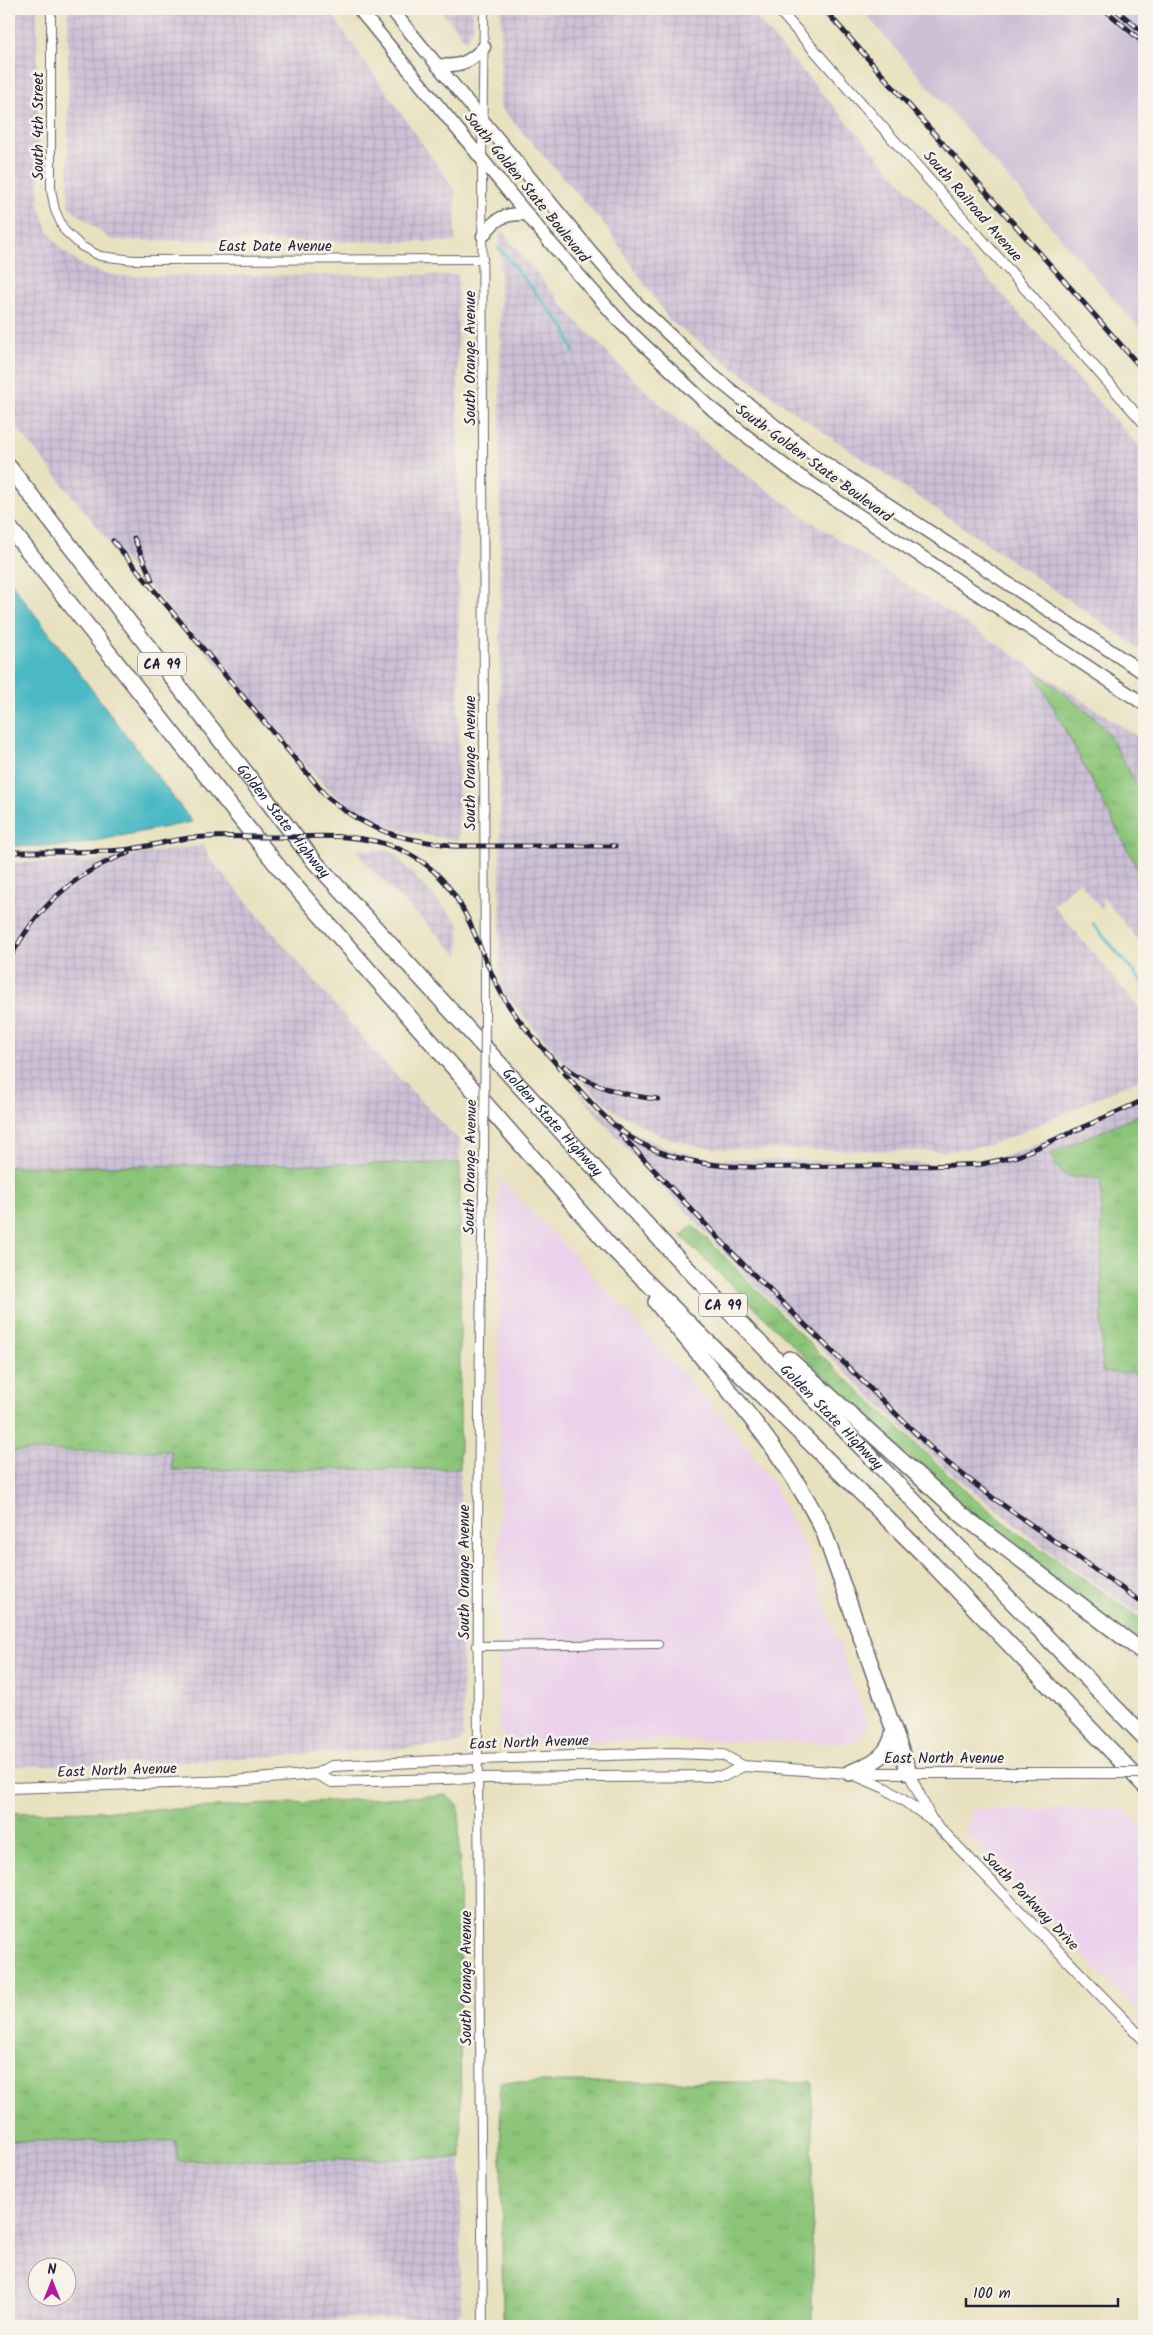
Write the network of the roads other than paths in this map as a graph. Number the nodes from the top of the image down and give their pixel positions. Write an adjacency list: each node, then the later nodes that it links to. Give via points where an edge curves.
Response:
1 (51, 9): 12 (street, South 4th Street, via 52,201 59,220)
2 (359, 9): 9 (main road, South Golden State Boulevard)
3 (391, 9): 7 (main road, South Golden State Boulevard)
4 (484, 9): 6 (street, South Orange Avenue)
5 (778, 9): 14 (street, South Railroad Avenue)
6 (484, 47): 7 (main road, via 466,63); 8 (street, South Orange Avenue)
7 (437, 65): 8 (main road, South Golden State Boulevard)
8 (483, 122): 9 (street, South Orange Avenue); 17 (main road, South Golden State Boulevard, via 637,304 735,394 819,459)
9 (482, 158): 10 (main road, South Golden State Boulevard); 11 (street, South Orange Avenue)
10 (527, 214): 11 (main road, via 513,213 498,218); 18 (main road, South Golden State Boulevard, via 631,334 734,427 789,469)
11 (483, 236): 13 (street, South Orange Avenue)
12 (72, 239): 13 (street, East Date Avenue, via 100,256 119,259)
13 (483, 260): 22 (street, South Orange Avenue, bridge, via 485,1011)
14 (1144, 423)
15 (9, 467): 20 (highway, Golden State Highway / CA 99, via 314,861)
16 (9, 527): 19 (highway, Golden State Highway / CA 99, via 280,868)
17 (1144, 673)
18 (1144, 704)
19 (609, 1245): 24 (highway, via 798,1483 824,1532); 33 (highway, Golden State Highway / CA 99, via 923,1554)
20 (678, 1258): 23 (highway, via 962,1515); 25 (highway, Golden State Highway / CA 99)
21 (658, 1644): 22 (street)
22 (477, 1646): 26 (street, South Orange Avenue)
23 (1144, 1653)
24 (894, 1730): 28 (highway, via 892,1742 880,1758); 29 (highway)
25 (1144, 1737)
26 (478, 1759): 27 (street, East North Avenue, via 672,1753 723,1755); 31 (street, East North Avenue, via 332,1766); 32 (street, South Orange Avenue)
27 (744, 1766): 28 (street, East North Avenue); 32 (street, East North Avenue, via 724,1776)
28 (849, 1773): 29 (street, East North Avenue); 35 (street, via 885,1788)
29 (909, 1773): 30 (street, East North Avenue, bridge); 35 (street, South Parkway Drive)
30 (1144, 1773)
31 (316, 1774): 32 (street, East North Avenue, via 332,1782); 34 (street, East North Avenue, via 234,1781)
32 (478, 1778): 37 (street, South Orange Avenue)
33 (1144, 1785)
34 (9, 1788)
35 (931, 1819): 36 (street, South Parkway Drive)
36 (1144, 2040)
37 (483, 2326)

